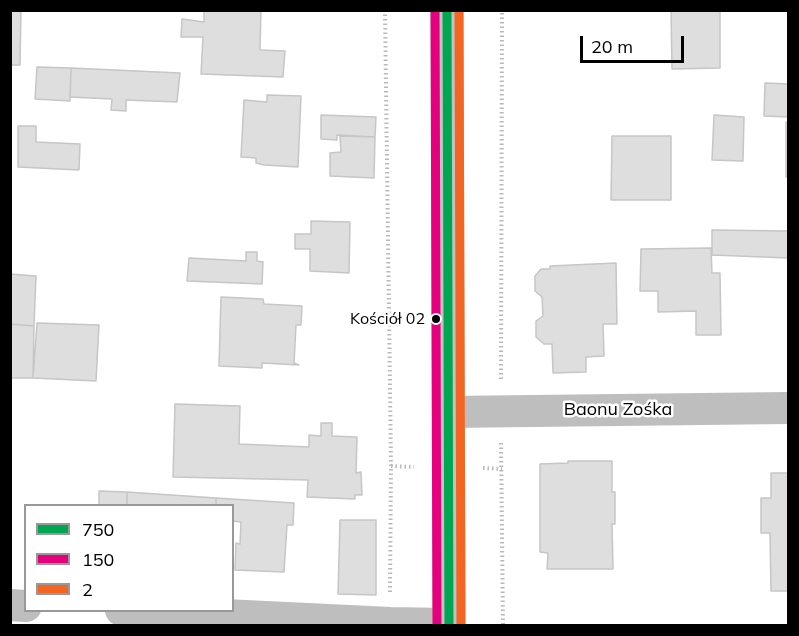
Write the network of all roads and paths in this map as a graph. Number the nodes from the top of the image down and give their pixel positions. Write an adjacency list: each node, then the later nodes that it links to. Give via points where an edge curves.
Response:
1 (385, 10): 8 (path)
2 (447, 10): 6 (street)
3 (502, 10): 4 (path)
4 (501, 386)
5 (789, 408): 6 (street, Baonu Zośka)
6 (448, 412): 14 (street)
7 (501, 435): 11 (path)
8 (391, 466): 9 (path); 13 (path)
9 (418, 467)
10 (481, 468): 11 (path)
11 (502, 469): 15 (path)
12 (162, 612): 13 (street)
13 (390, 623): 14 (street)
14 (449, 625)
15 (503, 626)

